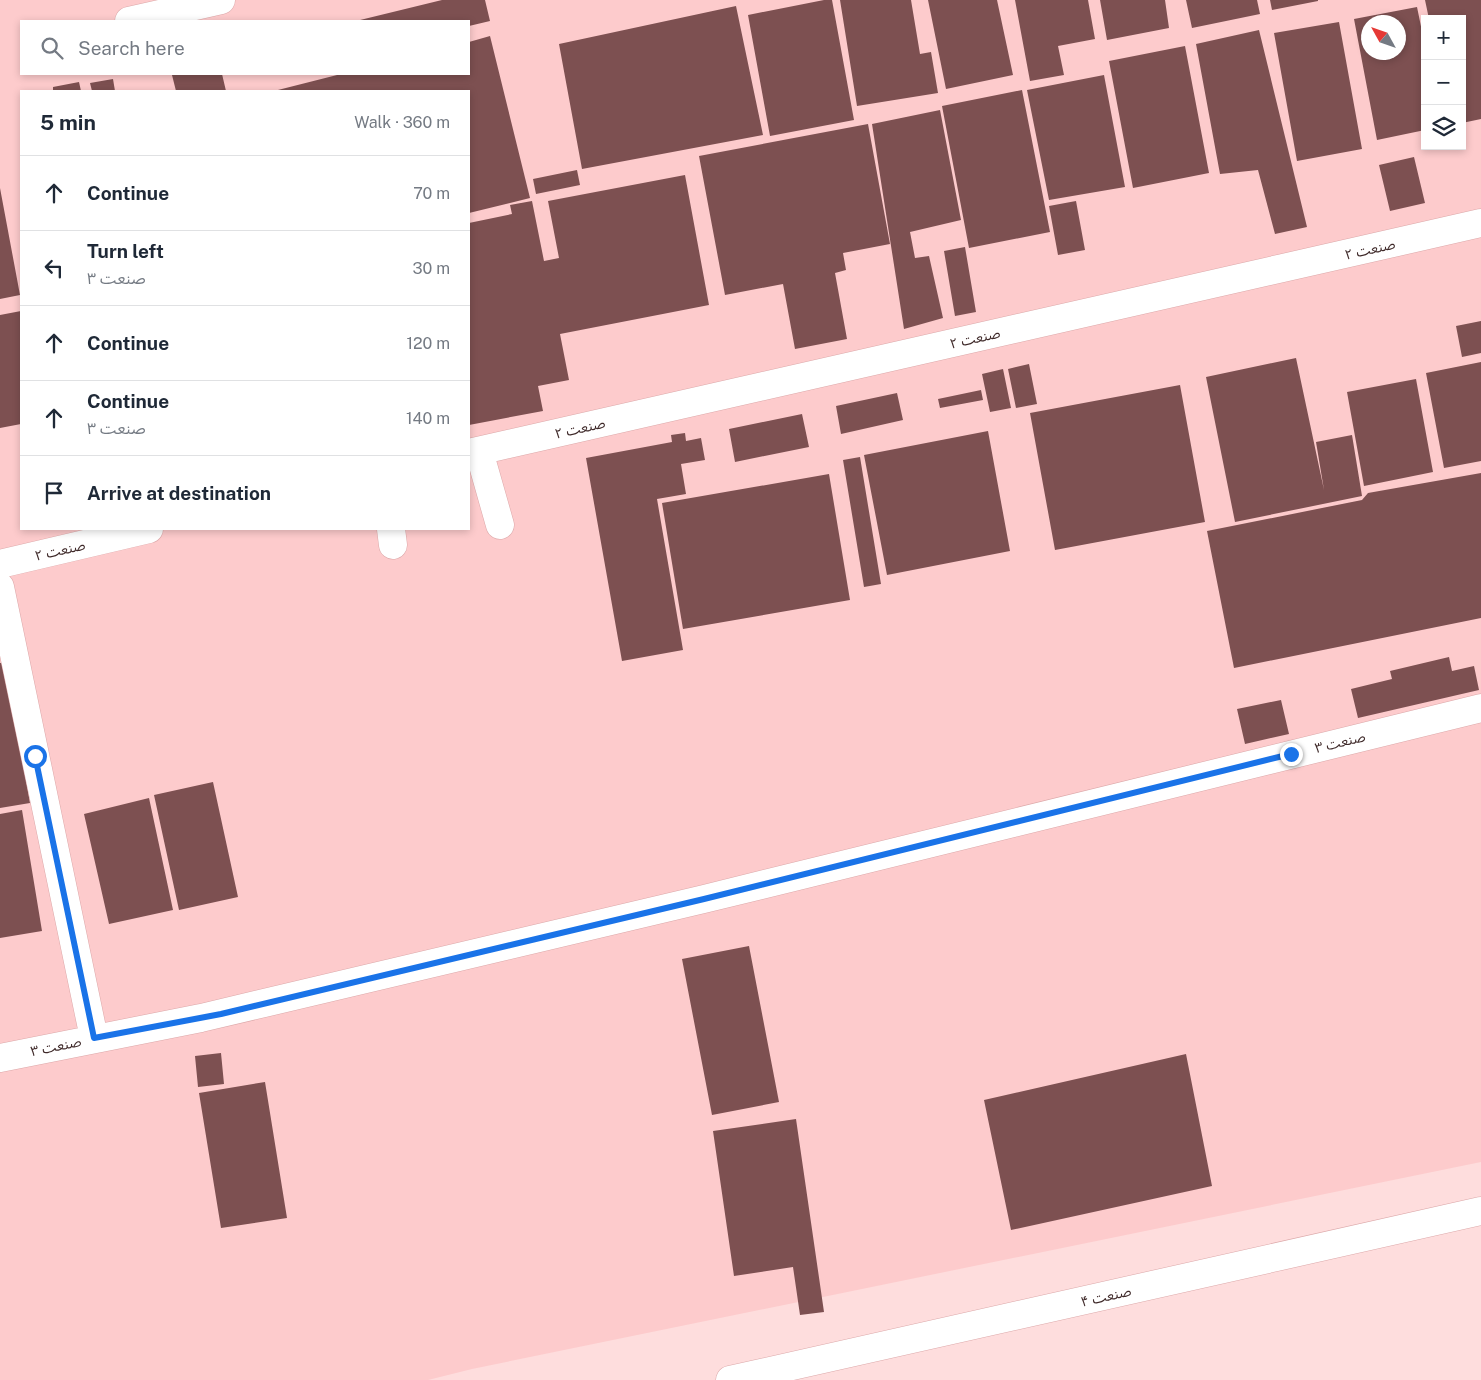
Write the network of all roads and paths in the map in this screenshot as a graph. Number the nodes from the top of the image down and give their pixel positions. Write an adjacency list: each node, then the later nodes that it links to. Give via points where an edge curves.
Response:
1 (222, 0): 2 (street)
2 (133, 20)
3 (1481, 223): 4 (street, صنعت ۲)
4 (474, 452): 5 (street)
5 (500, 525)
6 (145, 530): 7 (street, صنعت ۲)
7 (0, 564)
8 (0, 587): 10 (street)
9 (1481, 708): 10 (street, صنعت ۳, via 704,899 201,1018)
10 (94, 1038): 11 (street, صنعت ۳)
11 (0, 1058)
12 (1481, 1211): 13 (street, صنعت ۴)
13 (730, 1380)

